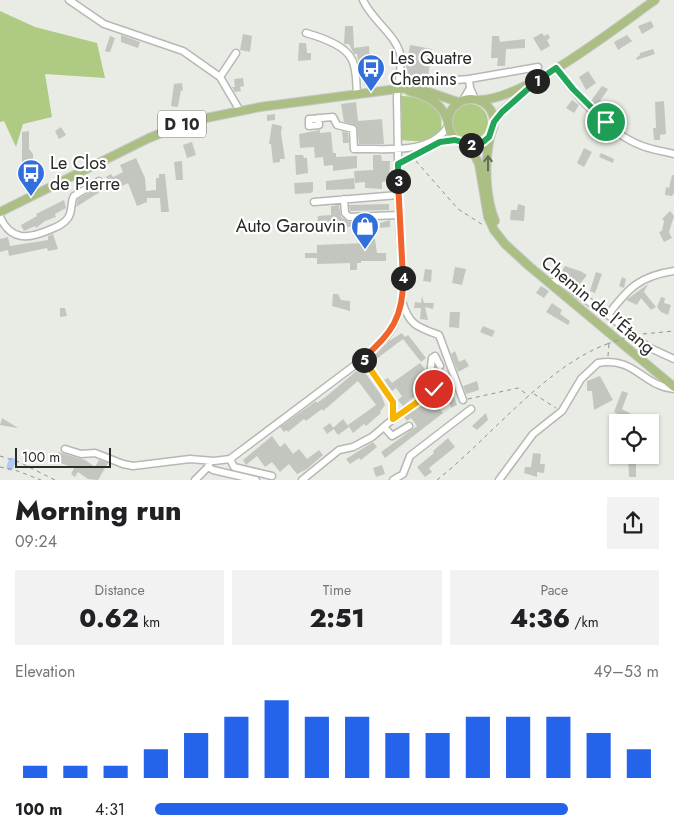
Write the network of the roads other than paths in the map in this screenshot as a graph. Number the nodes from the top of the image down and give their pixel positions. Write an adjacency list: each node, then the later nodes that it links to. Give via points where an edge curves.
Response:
1 (69, 0): 8 (street, via 104,24 183,51)
2 (363, 0): 13 (street, via 399,51)
3 (655, 0): 7 (main road)
4 (306, 34): 14 (street, via 347,52 352,59)
5 (236, 53): 8 (street)
6 (538, 66): 10 (street)
7 (556, 68): 9 (main road); 24 (street, via 619,134 641,146)
8 (220, 77): 17 (street)
9 (542, 77): 15 (main road, via 502,96); 20 (main road)
10 (470, 78): 11 (street); 12 (street)
11 (429, 82)
12 (470, 88): 15 (street); 16 (street)
13 (399, 89): 14 (main road, D 10); 16 (main road, D 10, via 417,88); 19 (main road, D 10, via 433,100 444,111); 23 (street)
14 (358, 94): 17 (main road, D 10)
15 (477, 100): 16 (main road); 20 (main road, via 490,109)
16 (461, 101): 19 (main road, via 453,107)
17 (240, 111): 30 (main road, D 10, via 172,128)
18 (318, 118): 23 (street, via 333,117 337,125 353,129 354,150)
19 (448, 122): 22 (main road); 23 (street, via 438,139 420,147)
20 (494, 122): 21 (main road)
21 (492, 131): 22 (main road, via 476,145); 33 (main road, Chemin de l’Étang, one-way to 21, via 490,200 488,151)
22 (458, 142): 25 (street, via 440,142); 33 (main road, Chemin de l’Étang, via 475,156 479,164 484,204 494,230)
23 (397, 148): 25 (street)
24 (674, 154)
25 (398, 164): 27 (street)
26 (99, 182): 32 (street, via 74,196 71,214 62,224 31,238 12,233 4,227)
27 (398, 195): 28 (street); 31 (street)
28 (344, 199): 29 (street); 31 (street, via 345,213 349,217)
29 (314, 202)
30 (0, 212)
31 (399, 216): 36 (street)
32 (0, 217)
33 (505, 244): 35 (main road, Chemin de l’Étang)
34 (674, 271): 37 (street, via 653,274 641,281 625,292)
35 (549, 283): 37 (street, via 559,281); 41 (main road, Chemin de l’Étang)
36 (402, 300): 38 (street, via 394,326 379,346); 42 (street, via 413,324 439,335)
37 (608, 315): 39 (street, via 656,352)
38 (363, 358): 44 (street, via 393,402); 48 (street)
39 (674, 359)
40 (440, 366): 44 (street, via 435,356 432,358 430,375 434,389)
41 (674, 388): 56 (street, via 658,385 631,366 606,361 592,367 562,411 533,434)
42 (463, 400)
43 (471, 409): 55 (street, via 410,456 403,474)
44 (393, 419): 46 (street)
45 (409, 426): 46 (street, via 392,436)
46 (385, 428): 52 (street, via 339,450)
47 (65, 449): 49 (street, via 81,454 95,453 133,466 190,459)
48 (230, 459): 49 (street); 50 (street, via 234,467)
49 (209, 464): 51 (street, via 213,470); 53 (street)
50 (272, 476)
51 (243, 478): 54 (street)
52 (303, 479)
53 (195, 480)
54 (256, 480)
55 (393, 480)
56 (500, 480)

